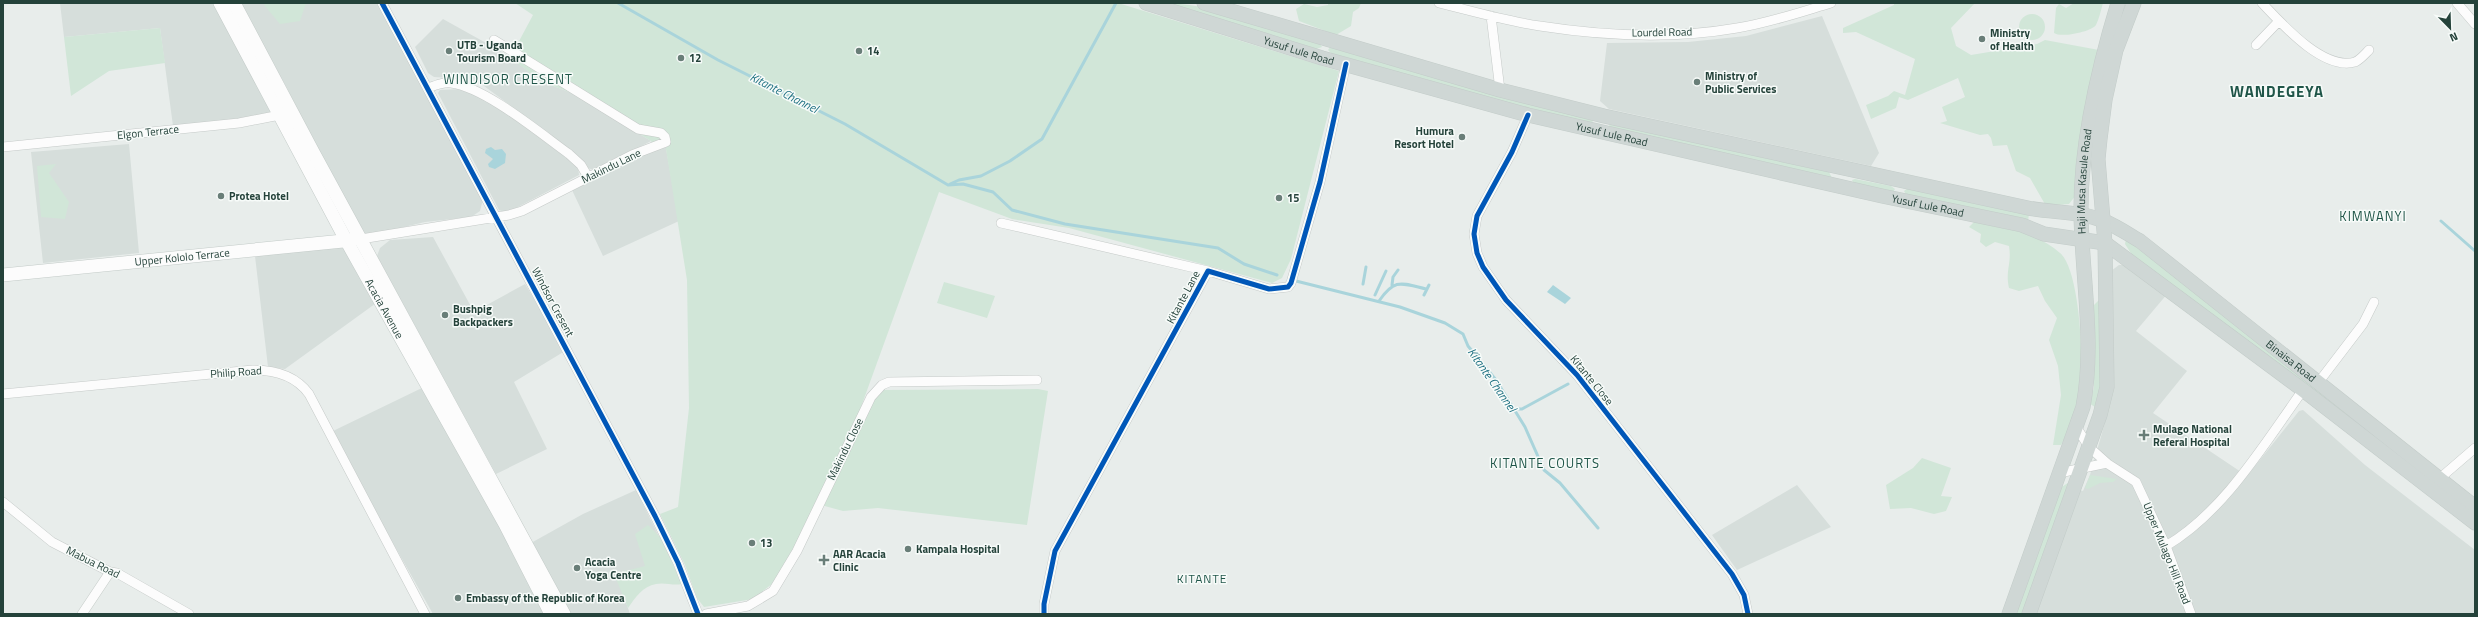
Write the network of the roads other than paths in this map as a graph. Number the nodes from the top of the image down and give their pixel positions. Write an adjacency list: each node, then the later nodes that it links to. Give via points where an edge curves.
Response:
1 (220, 3): 21 (main road, Acacia Avenue)
2 (234, 3): 21 (main road, Acacia Avenue)
3 (382, 3): 19 (street, Windsor Cresent)
4 (1146, 3): 18 (main road, Yusuf Lule Road)
5 (1204, 3): 20 (main road, Yusuf Lule Road)
6 (1439, 3): 12 (street, Lourdel Road)
7 (1831, 3): 12 (street, Lourdel Road, via 1738,28 1703,32 1596,32 1540,26)
8 (2118, 3): 31 (main road, Haji Musa Kasule Road, via 2093,102)
9 (2134, 3): 33 (main road, Haji Musa Kasule Road, via 2116,50 2105,100 2098,158)
10 (2262, 3): 13 (street)
11 (2456, 3): 14 (street)
12 (1491, 16): 20 (street)
13 (2279, 21): 16 (street); 17 (street, via 2296,37 2325,57 2348,63 2357,61)
14 (2475, 24)
15 (494, 40): 27 (street, Makindu Lane, via 638,129 661,133 665,137 666,142 632,155)
16 (2256, 44)
17 (2369, 50)
18 (1346, 64): 22 (main road, Yusuf Lule Road); 39 (street, Kitante Lane, via 1320,182 1291,283 1288,286 1269,289)
19 (428, 88): 27 (street, via 453,83 483,95 569,154); 32 (street, Windsor Cresent)
20 (1500, 90): 23 (main road, Yusuf Lule Road)
21 (286, 113): 25 (street, Elgon Terrace, via 239,123); 35 (main road, Acacia Avenue); 36 (main road, Acacia Avenue)
22 (1528, 115): 24 (main road, Yusuf Lule Road); 66 (street, Kitante Close, via 1512,152 1476,216 1474,234 1477,254 1506,300 1577,375 1732,574 1744,595)
23 (1604, 116): 24 (main road); 26 (main road, Yusuf Lule Road)
24 (1602, 133): 29 (main road, Yusuf Lule Road)
25 (3, 147)
26 (1847, 169): 28 (main road, Yusuf Lule Road); 29 (main road)
27 (588, 177): 32 (street, Makindu Lane, via 522,211)
28 (1902, 181): 30 (main road); 31 (main road, Yusuf Lule Road, via 2044,211 2055,210)
29 (1841, 187): 30 (main road, Yusuf Lule Road)
30 (1897, 198): 37 (main road, Yusuf Lule Road)
31 (2081, 215): 33 (main road, Yusuf Lule Road); 37 (main road, Haji Musa Kasule Road)
32 (496, 217): 35 (street, Makindu Lane); 63 (street, Windsor Cresent, via 656,516)
33 (2104, 221): 38 (main road, Haji Musa Kasule Road); 43 (main road, Binaisa Road, via 2140,241)
34 (1001, 223): 39 (street)
35 (361, 239): 36 (main road, Upper Kololo Terrace); 62 (main road, Acacia Avenue)
36 (346, 240): 40 (main road, Upper Kololo Terrace); 61 (main road, Acacia Avenue, via 505,524)
37 (2083, 241): 38 (main road, Haji Musa Kasule Road); 46 (main road, via 2088,384 2084,407)
38 (2105, 243): 44 (main road, Binaisa Road); 47 (main road, via 2107,386)
39 (1208, 271): 65 (street, Kitante Lane, via 1055,551)
40 (3, 275)
41 (2374, 302): 43 (street, via 2363,324)
42 (1037, 380): 64 (street, Makindu Close, via 889,382 882,385 871,397 797,551 773,591 748,606)
43 (2318, 383): 52 (main road, Binaisa Road)
44 (2303, 390): 55 (main road, Binaisa Road); 56 (street, via 2216,505 2184,536)
45 (3, 394): 60 (street, Philip Road, via 253,370 269,370 302,384)
46 (2075, 425): 47 (street, Upper Mulago Hill Road); 51 (main road)
47 (2089, 447): 49 (street, Upper Mulago Hill Road); 50 (main road)
48 (2475, 448): 52 (street)
49 (2107, 463): 50 (street); 56 (street, Upper Mulago Hill Road, via 2136,482)
50 (2081, 468): 51 (street); 68 (main road)
51 (2059, 472): 67 (main road)
52 (2439, 479): 54 (main road, Binaisa Road)
53 (3, 502): 57 (street, Mabua Road, via 52,542)
54 (2475, 507)
55 (2475, 524)
56 (2166, 546): 69 (street, Upper Mulago Hill Road)
57 (110, 572): 58 (street); 59 (street, Mabua Road, via 117,572)
58 (82, 614)
59 (189, 614)
60 (425, 614)
61 (551, 614)
62 (564, 614)
63 (698, 614)
64 (706, 614)
65 (1044, 614)
66 (1748, 614)
67 (2009, 614)
68 (2029, 614)
69 (2191, 614)

